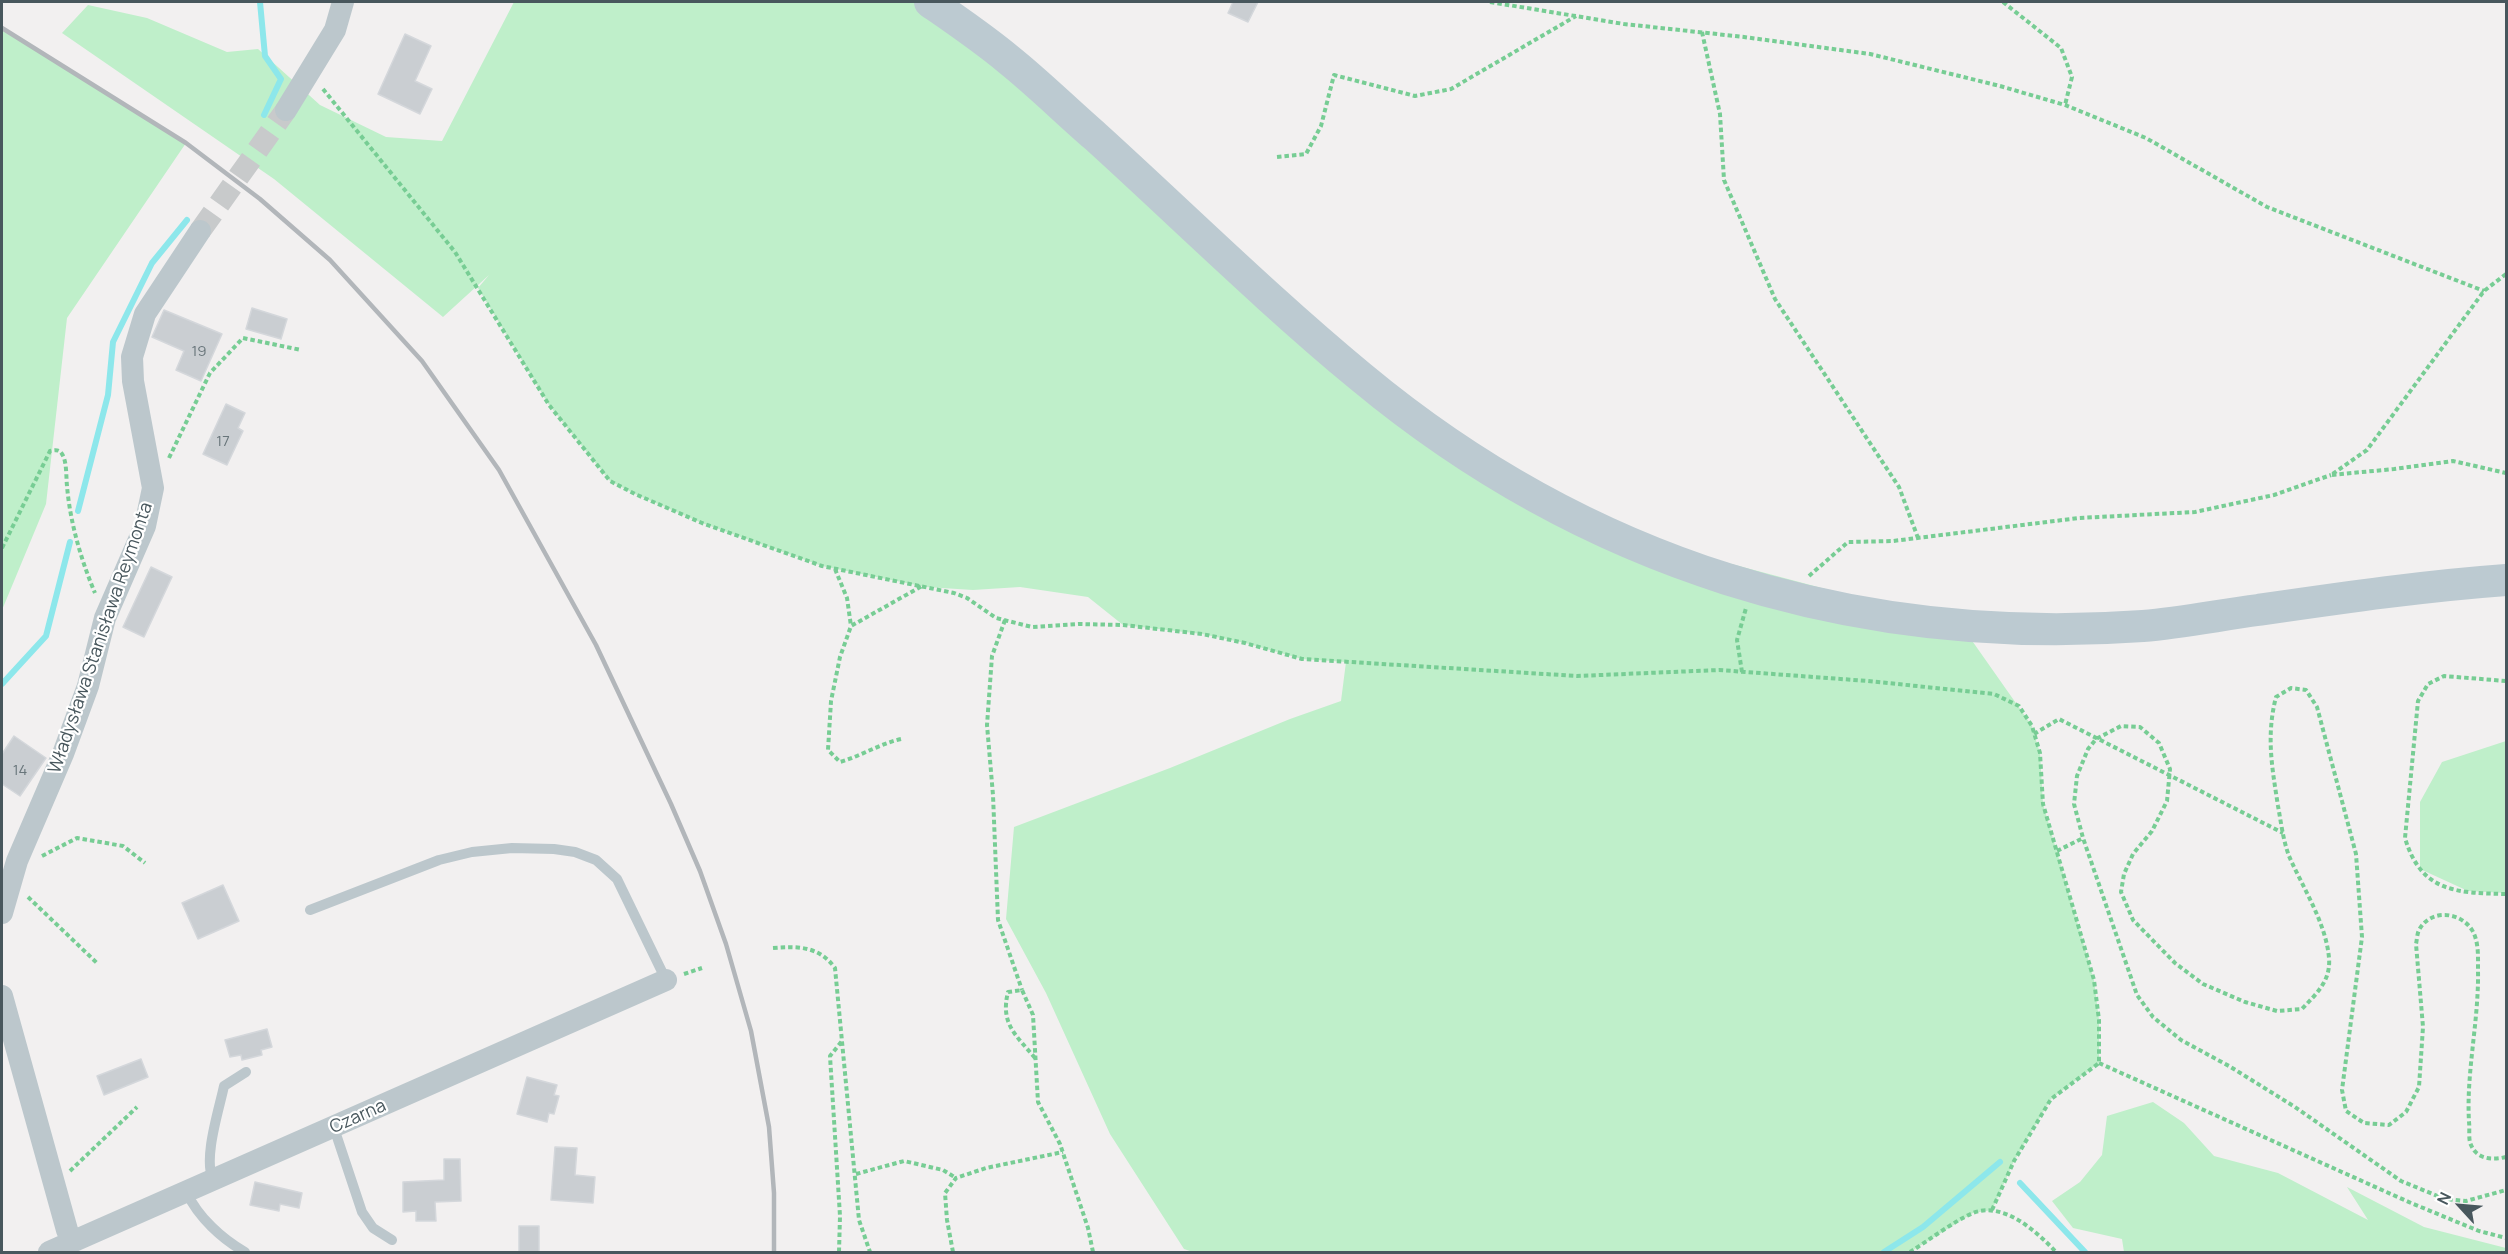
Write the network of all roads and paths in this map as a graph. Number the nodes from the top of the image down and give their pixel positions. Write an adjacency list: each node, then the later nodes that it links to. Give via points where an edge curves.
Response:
1 (343, 2): 7 (street, via 335,30)
2 (930, 2): 23 (main road, via 1012,62 1300,326 1433,432 1525,491 1596,528 1666,558)
3 (1490, 2): 5 (path)
4 (2003, 2): 8 (path, via 2061,48 2072,77)
5 (1576, 16): 6 (path); 10 (path, via 1451,88 1414,96 1334,75 1321,126 1306,154)
6 (1702, 32): 8 (path, via 1870,54); 18 (path, via 1720,114 1724,180 1775,299 1899,487)
7 (314, 66): 9 (street); 20 (path, via 324,91 455,252 549,405 610,481 702,523)
8 (2065, 105): 13 (path, via 2146,138 2267,207)
9 (286, 110)
10 (1277, 157)
11 (200, 231): 17 (street, Władysława Stanisława Reymonta, via 145,314 132,357)
12 (2506, 274): 13 (path)
13 (2484, 291): 16 (path, via 2367,450)
14 (301, 350): 17 (path, via 243,338 210,373)
15 (2506, 473): 16 (path, via 2453,461)
16 (2331, 475): 18 (path, via 2274,495 2195,512 2079,518)
17 (153, 488): 25 (street, Władysława Stanisława Reymonta, via 145,526)
18 (1918, 538): 24 (path, via 1848,542 1807,578)
19 (2, 548): 25 (path, via 50,451 61,452 77,540)
20 (835, 568): 22 (path); 27 (path, via 847,598)
21 (2506, 580): 24 (main road, via 2409,589 2145,626 2045,629 1893,618)
22 (922, 586): 26 (path, via 960,595); 27 (path)
23 (1753, 588): 24 (main road); 28 (path, via 1737,640)
24 (1792, 599)
25 (105, 618): 38 (street, Władysława Stanisława Reymonta, via 88,686)
26 (1005, 620): 28 (path, via 1032,627 1079,624 1202,634 1302,659 1391,666 1577,676); 45 (path, via 992,656 987,725 998,920)
27 (851, 626): 31 (path, via 831,701 828,750 840,762)
28 (1742, 672): 30 (path, via 1994,694 2019,706)
29 (2506, 681): 39 (path, via 2444,676 2428,684 2418,701 2405,838 2412,859 2426,877 2447,888)
30 (2034, 734): 32 (path, via 2059,719); 36 (path, via 2040,753 2043,804)
31 (901, 739)
32 (2096, 739): 33 (path); 33 (path, via 2121,726 2140,727 2159,742 2170,769); 35 (path, via 2077,776 2074,804)
33 (2169, 777): 34 (path); 34 (path, via 2167,801 2124,874 2121,892 2133,920 2175,963 2204,984 2277,1011 2302,1009 2324,986 2329,960 2324,936 2288,853)
34 (2283, 832): 54 (path, via 2270,756 2270,722 2276,697 2291,688 2306,690 2317,706 2356,854 2362,937 2342,1089 2346,1111 2364,1123 2389,1125 2406,1112 2420,1077 2423,1027 2416,944 2419,930 2429,918 2441,914 2459,918 2472,930 2478,947 2479,999 2468,1110 2471,1145 2481,1156 2495,1160)
35 (2083, 838): 36 (path); 59 (path, via 2137,995 2153,1017 2181,1040 2295,1107 2401,1181 2445,1199 2466,1201)
36 (2057, 851): 49 (path, via 2094,980)
37 (145, 863): 38 (path, via 123,846 77,838 41,856)
38 (13, 883): 41 (street, Władysława Stanisława Reymonta); 43 (path)
39 (2506, 894)
40 (310, 910): 44 (lane, via 439,860 472,852 512,848 575,852 596,860 616,879)
41 (2, 913)
42 (773, 948): 47 (path, via 803,948 827,957 835,968)
43 (98, 964)
44 (666, 980): 52 (street, Czarna)
45 (1022, 990): 48 (path, via 1033,1015); 48 (path, via 1008,992 1004,1008 1011,1029)
46 (2, 996): 58 (street)
47 (842, 1040): 55 (path); 67 (path, via 830,1056)
48 (1035, 1058): 53 (path, via 1038,1102)
49 (2099, 1063): 61 (path, via 2051,1099 2014,1161); 62 (path, via 2410,1203)
50 (246, 1072): 57 (lane, via 224,1086 209,1171)
51 (137, 1107): 58 (path)
52 (334, 1128): 57 (street, Czarna); 63 (lane, via 362,1212 373,1228)
53 (1062, 1152): 56 (path); 70 (path)
54 (2506, 1157)
55 (856, 1174): 56 (path, via 904,1161 942,1170); 68 (path, via 860,1221)
56 (956, 1178): 69 (path, via 945,1193)
57 (213, 1181): 60 (street, Czarna)
58 (54, 1186): 64 (street)
59 (2506, 1190)
60 (187, 1193): 64 (street, Czarna); 66 (lane, via 193,1205 229,1243)
61 (1992, 1210): 71 (path, via 1974,1213); 72 (path, via 2012,1216)
62 (2506, 1238)
63 (392, 1240)
64 (72, 1242): 65 (street, Czarna)
65 (49, 1252)
66 (244, 1252)
67 (839, 1252)
68 (870, 1252)
69 (953, 1252)
70 (1093, 1252)
71 (1910, 1252)
72 (2056, 1252)

